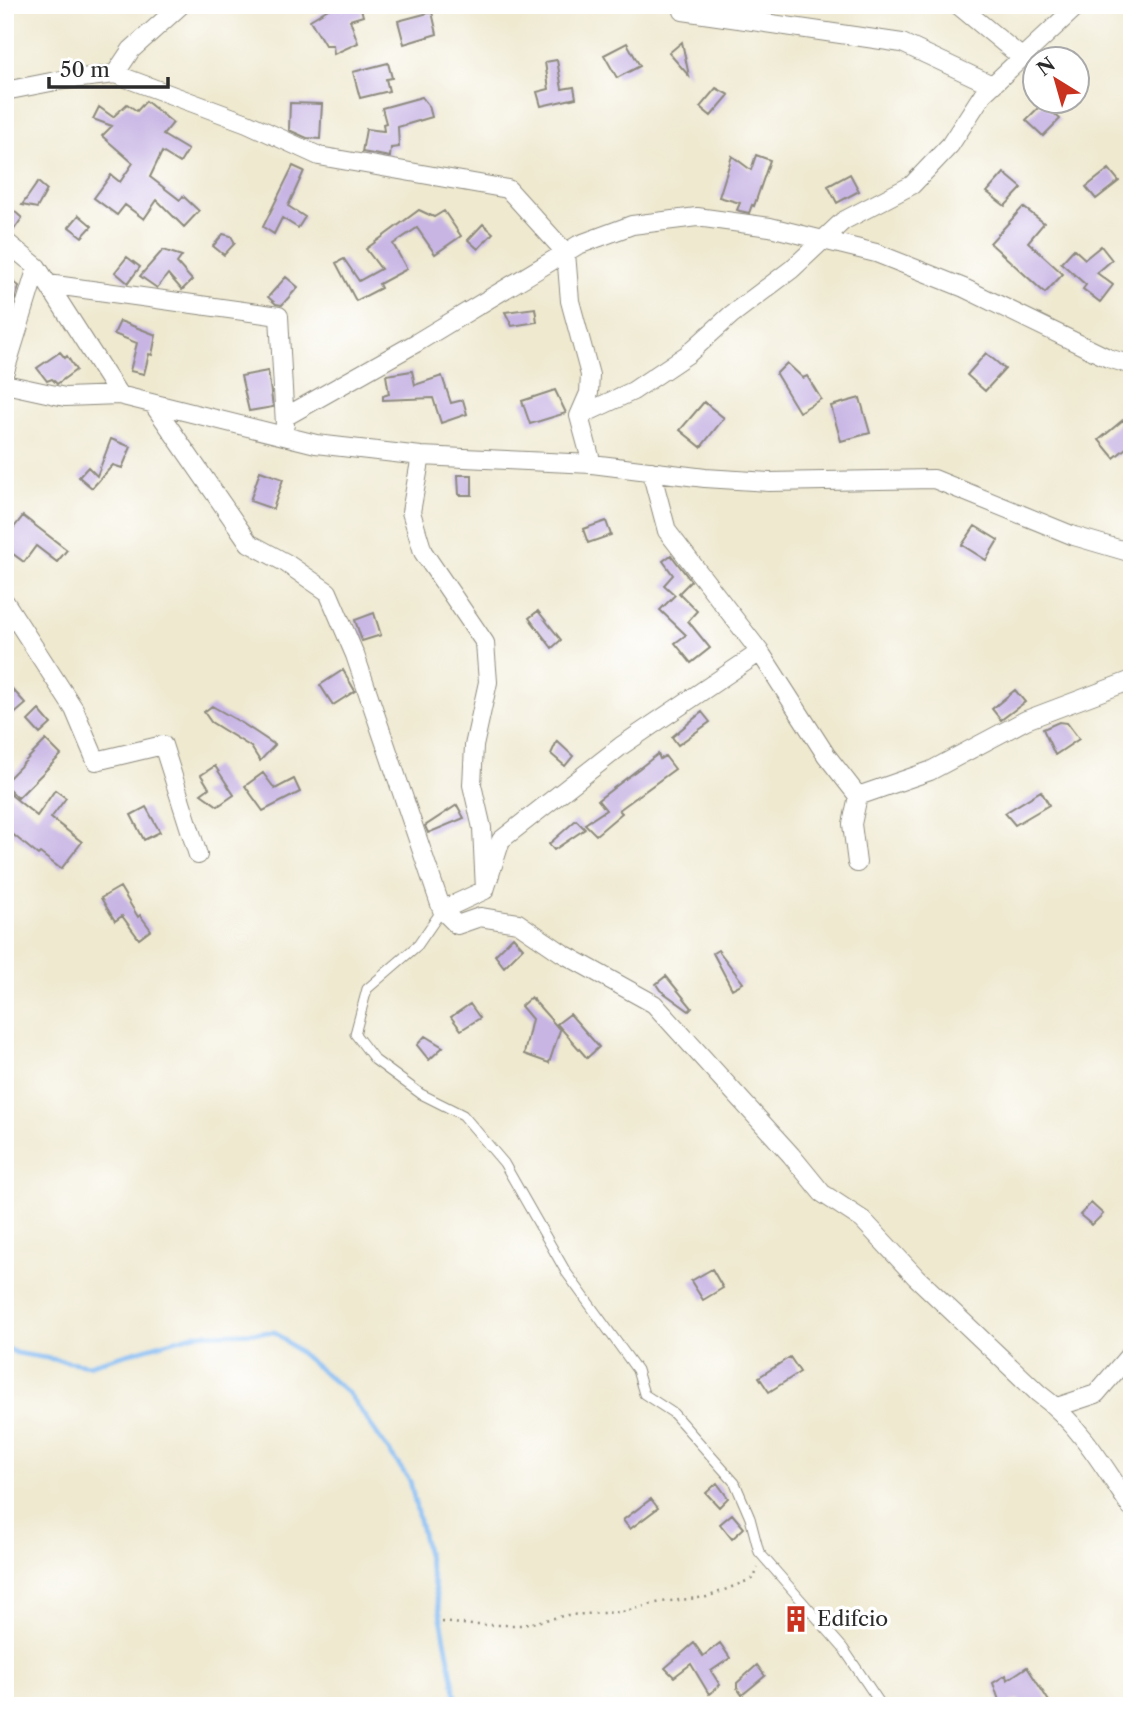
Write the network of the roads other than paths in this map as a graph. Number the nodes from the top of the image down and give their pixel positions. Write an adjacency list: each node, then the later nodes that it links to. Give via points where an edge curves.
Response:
1 (181, 5): 7 (street, via 131,50)
2 (958, 5): 6 (street)
3 (1078, 5): 5 (street)
4 (683, 11): 8 (street, via 902,43)
5 (1033, 46)
6 (1021, 57): 8 (street)
7 (115, 74): 9 (street); 12 (street, via 247,123 319,156 508,189)
8 (992, 85): 10 (street, via 950,145 912,185 844,221)
9 (5, 91)
10 (822, 240): 12 (street, via 697,217 632,225); 15 (street, via 876,253 964,288 1108,358); 20 (street, via 688,354 633,391)
11 (5, 241): 13 (street)
12 (566, 253): 20 (street, via 570,301 590,375 589,393); 21 (street)
13 (37, 267): 14 (street); 16 (street)
14 (48, 284): 18 (street); 21 (street, via 279,316)
15 (1132, 365)
16 (5, 371)
17 (5, 384): 18 (street, via 65,397)
18 (120, 395): 19 (street)
19 (153, 404): 22 (street); 34 (street, via 249,543 328,593 355,654)
20 (579, 416): 24 (street)
21 (285, 417): 22 (street)
22 (286, 437): 23 (street)
23 (421, 456): 24 (street); 33 (street, via 411,512 423,552 485,643 488,682 474,746 472,785 482,828)
24 (592, 464): 25 (street)
25 (651, 471): 26 (street, via 769,482 934,479 1074,536); 28 (street, via 667,531)
26 (1132, 553)
27 (5, 602): 31 (street, via 74,709 96,761 163,745)
28 (760, 652): 30 (street); 33 (street, via 621,746 501,840)
29 (1132, 680): 30 (street, via 1027,720 930,771)
30 (858, 796): 32 (street, via 852,824)
31 (198, 855)
32 (857, 863)
33 (485, 890): 34 (street)
34 (442, 910): 36 (street, via 457,925 480,917 518,923 654,1004 822,1193 863,1220 916,1278); 38 (lane, via 418,944 366,989 355,1034 384,1067 421,1094 463,1115 504,1163 566,1272 637,1370 644,1394 673,1413 735,1483 759,1552 843,1648)
35 (1132, 1352): 36 (street, via 1096,1394)
36 (1058, 1407): 37 (street)
37 (1132, 1509)
38 (882, 1706)

